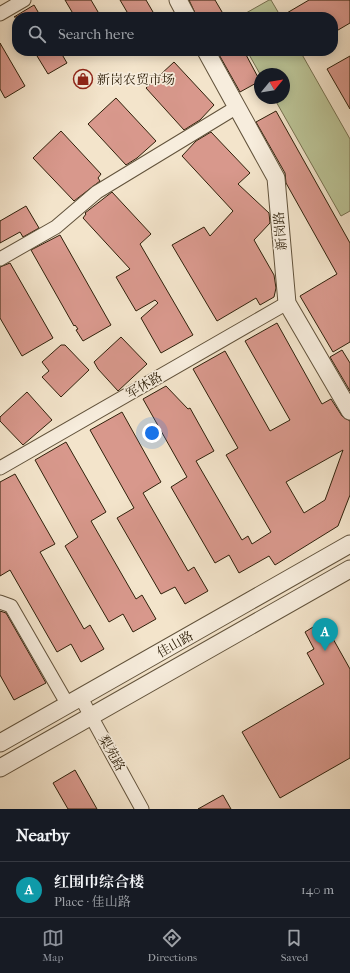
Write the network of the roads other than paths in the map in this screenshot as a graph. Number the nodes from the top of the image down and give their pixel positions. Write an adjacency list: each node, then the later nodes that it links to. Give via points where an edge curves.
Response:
1 (24, 0): 4 (street)
2 (178, 0): 3 (street)
3 (184, 12)
4 (0, 14)
5 (209, 56): 6 (street, 新岗路)
6 (237, 107): 7 (street, via 97,192 56,227); 8 (street, 新岗路, via 276,178)
7 (0, 259)
8 (288, 303): 9 (street, 新岗路); 10 (street, 军休路)
9 (350, 411)
10 (0, 468)
11 (350, 544): 14 (street, 佳山路)
12 (350, 569): 15 (street, 佳山路)
13 (0, 602): 14 (street, 梨苑路, via 11,606)
14 (75, 701): 15 (street, 梨苑路); 16 (street, 佳山路)
15 (92, 717): 17 (street, 佳山路); 18 (street, 梨苑路)
16 (0, 743)
17 (0, 768)
18 (142, 809)

